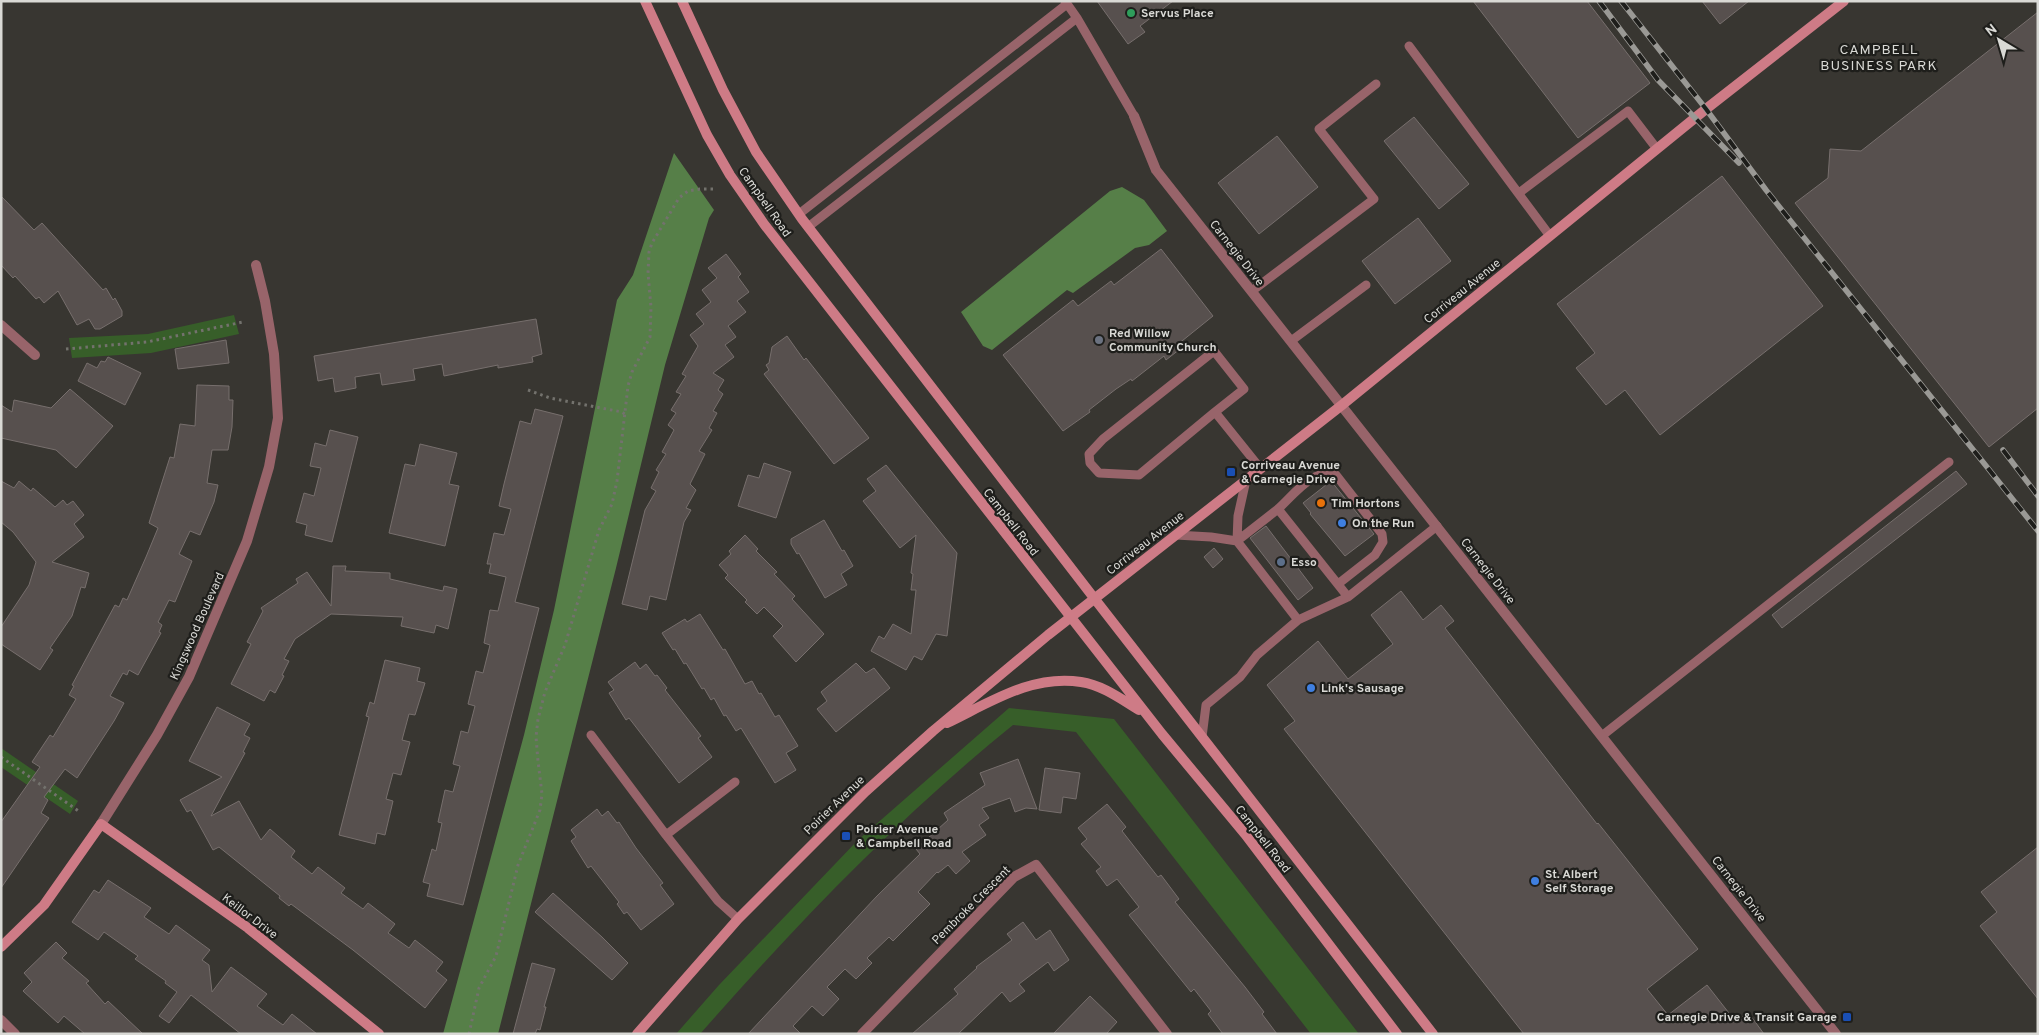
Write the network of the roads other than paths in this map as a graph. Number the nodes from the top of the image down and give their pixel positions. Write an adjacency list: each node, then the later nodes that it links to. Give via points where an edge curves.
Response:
1 (645, 1): 32 (street, Campbell Road, via 707,135 730,175 764,224)
2 (682, 1): 11 (street, Campbell Road, via 756,152)
3 (1844, 1): 9 (street, Corriveau Avenue)
4 (1066, 3): 5 (lane); 11 (lane)
5 (1077, 18): 8 (lane); 12 (lane)
6 (1410, 46): 10 (lane)
7 (1376, 84): 16 (lane, via 1319,130 1374,199)
8 (1134, 116): 16 (street, Carnegie Drive, via 1156,170)
9 (1657, 149): 10 (lane, via 1628,111); 13 (street, Corriveau Avenue)
10 (1518, 193): 13 (lane)
11 (798, 214): 12 (street, Campbell Road)
12 (808, 228): 31 (street, Campbell Road)
13 (1550, 236): 20 (street, Corriveau Avenue)
14 (256, 265): 40 (street, Kingswood Boulevard, via 274,354 278,418 269,467 248,541 189,678 157,736)
15 (1366, 286): 18 (lane)
16 (1252, 291): 18 (street, Carnegie Drive)
17 (1, 325): 19 (street)
18 (1291, 341): 20 (street, Carnegie Drive)
19 (35, 355)
20 (1342, 405): 23 (street, Corriveau Avenue); 26 (street, Carnegie Drive)
21 (1215, 412): 21 (lane, via 1139,475 1099,473 1090,463 1089,454 1103,439 1214,351 1244,389); 23 (lane)
22 (1950, 462): 37 (lane)
23 (1260, 468): 24 (street, Corriveau Avenue)
24 (1246, 480): 27 (street, Corriveau Avenue); 28 (lane, via 1238,516)
25 (1278, 509): 28 (lane); 29 (lane); 29 (lane, via 1315,476 1336,475 1382,534 1383,542 1375,556)
26 (1437, 526): 30 (lane); 37 (street, Carnegie Drive)
27 (1176, 535): 28 (lane); 31 (street, Corriveau Avenue)
28 (1237, 541): 33 (lane)
29 (1338, 584): 30 (lane)
30 (1348, 597): 33 (lane)
31 (1094, 598): 32 (street, Corriveau Avenue); 38 (street, Campbell Road)
32 (1070, 617): 34 (street, Poirier Avenue); 35 (street, Campbell Road)
33 (1298, 620): 38 (lane, via 1257,655 1240,677 1206,705)
34 (933, 731): 35 (street, via 1013,690 1041,682 1065,680 1082,682 1116,695 1139,710); 42 (street, Poirier Avenue, via 865,792)
35 (1162, 734): 50 (street, Campbell Road, via 1245,834)
36 (591, 735): 41 (lane)
37 (1603, 735): 52 (street, Carnegie Drive)
38 (1202, 737): 51 (street, Campbell Road)
39 (735, 782): 41 (lane)
40 (101, 824): 43 (street, Kingswood Boulevard, via 44,905); 47 (street, Keillor Drive, via 248,928)
41 (666, 835): 42 (lane, via 718,901)
42 (738, 920): 48 (street, Poirier Avenue)
43 (1, 947)
44 (1, 1020): 46 (street)
45 (1166, 1033): 49 (street, Pembroke Crescent, via 1036,865 1014,877)
46 (15, 1034)
47 (379, 1034)
48 (637, 1034)
49 (862, 1034)
50 (1397, 1034)
51 (1433, 1034)
52 (1836, 1034)

